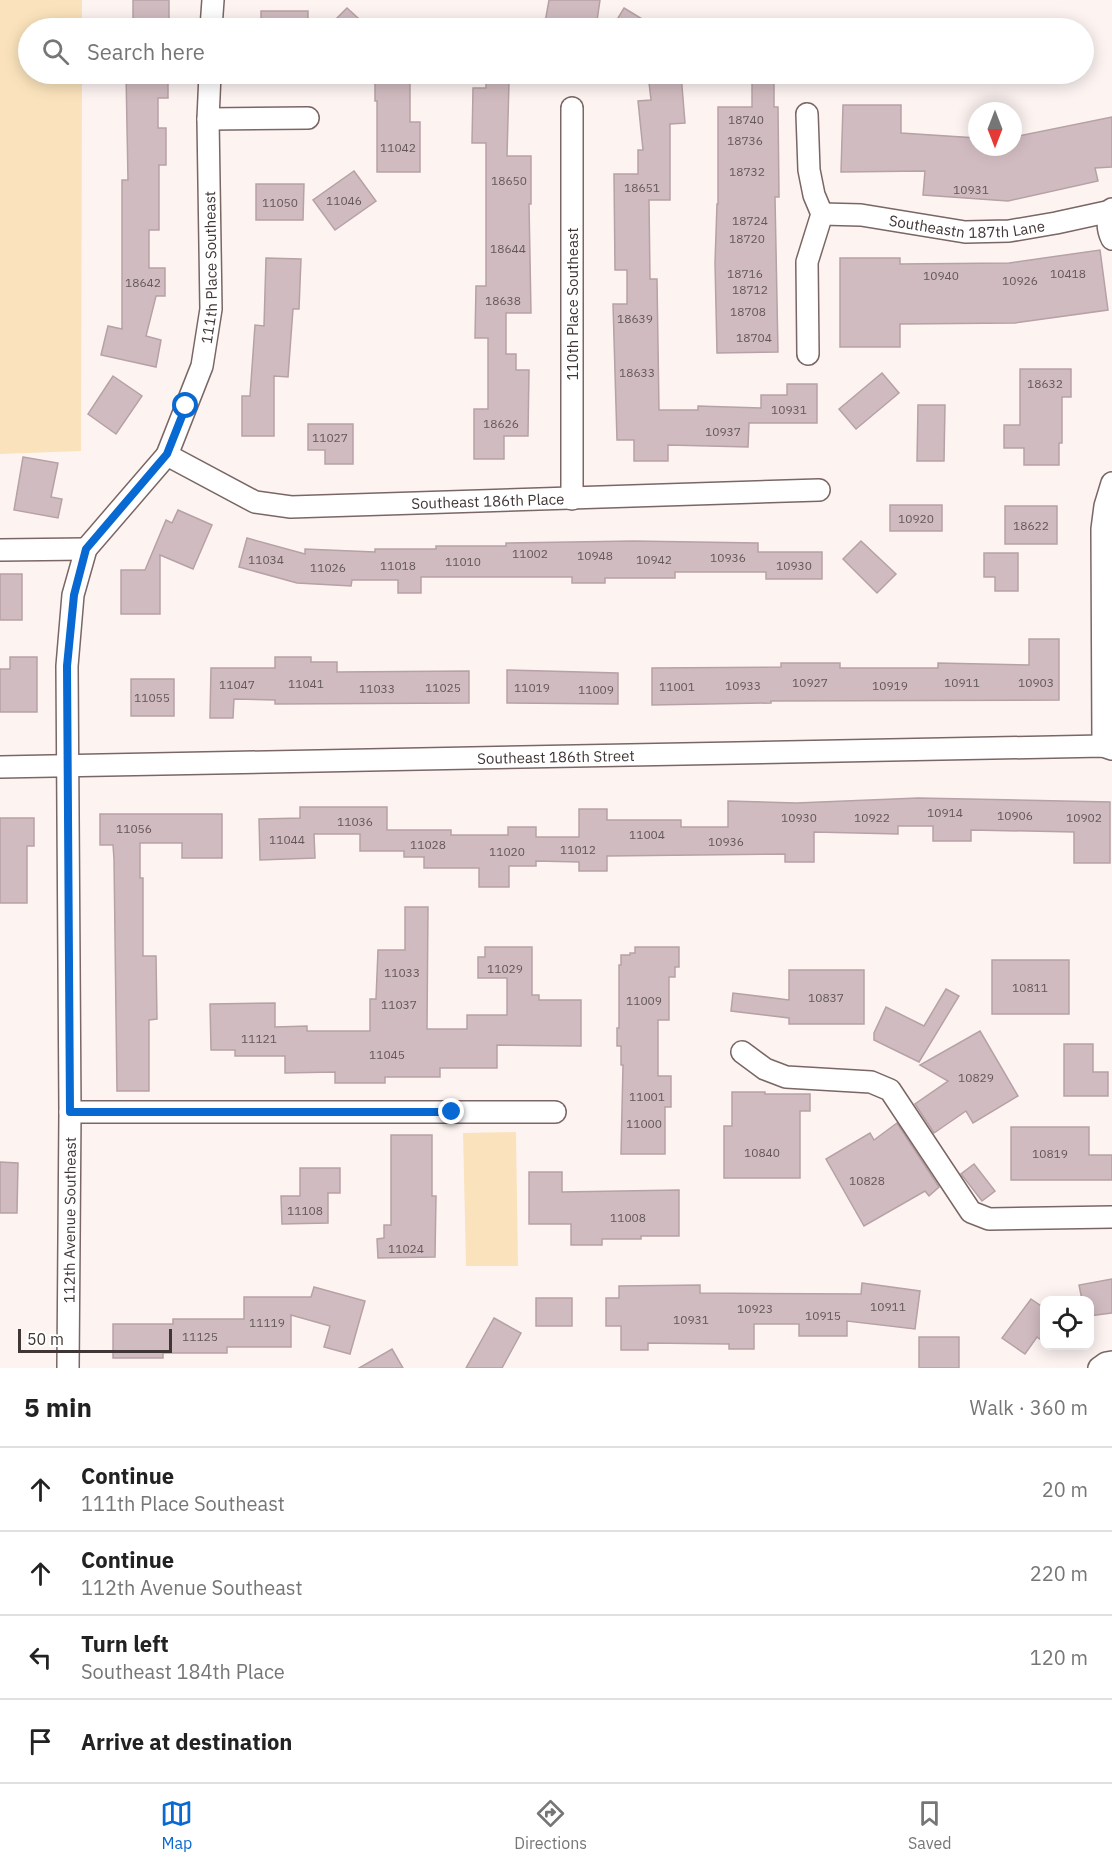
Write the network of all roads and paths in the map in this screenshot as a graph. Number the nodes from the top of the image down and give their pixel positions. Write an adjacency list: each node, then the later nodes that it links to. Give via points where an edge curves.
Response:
1 (213, 0): 2 (street)
2 (212, 18)
3 (210, 84): 6 (street, 111th Place Southeast)
4 (573, 108): 15 (street, 110th Place Southeast)
5 (807, 114): 9 (street, via 809,170)
6 (208, 118): 7 (street); 12 (street, 111th Place Southeast, via 211,309 202,366)
7 (308, 118)
8 (1111, 210): 9 (street, Southeastn 187th Lane, via 1009,231 965,232 861,215); 10 (street, Southeastn 187th Lane, via 1108,229)
9 (822, 214): 11 (street, via 807,262)
10 (1112, 239)
11 (808, 354)
12 (167, 454): 15 (street, Southeast 186th Place, via 255,502 291,507); 17 (street, 112th Avenue Southeast)
13 (1112, 483): 18 (street, via 1102,529)
14 (819, 490): 15 (street, Southeast 186th Place)
15 (572, 499)
16 (0, 549): 17 (street)
17 (86, 549): 19 (street, 112th Avenue Southeast, via 74,595 67,666)
18 (1108, 748): 19 (street, Southeast 186th Street)
19 (68, 766): 20 (street, Southeast 186th Street); 22 (street, 112th Avenue Southeast)
20 (0, 767)
21 (742, 1052): 24 (street, via 765,1069 786,1077 871,1082 890,1090 971,1212 988,1220)
22 (70, 1112): 23 (street); 26 (street, 112th Avenue Southeast)
23 (555, 1112)
24 (1112, 1217)
25 (1112, 1362): 27 (street)
26 (68, 1368)
27 (1099, 1368)

